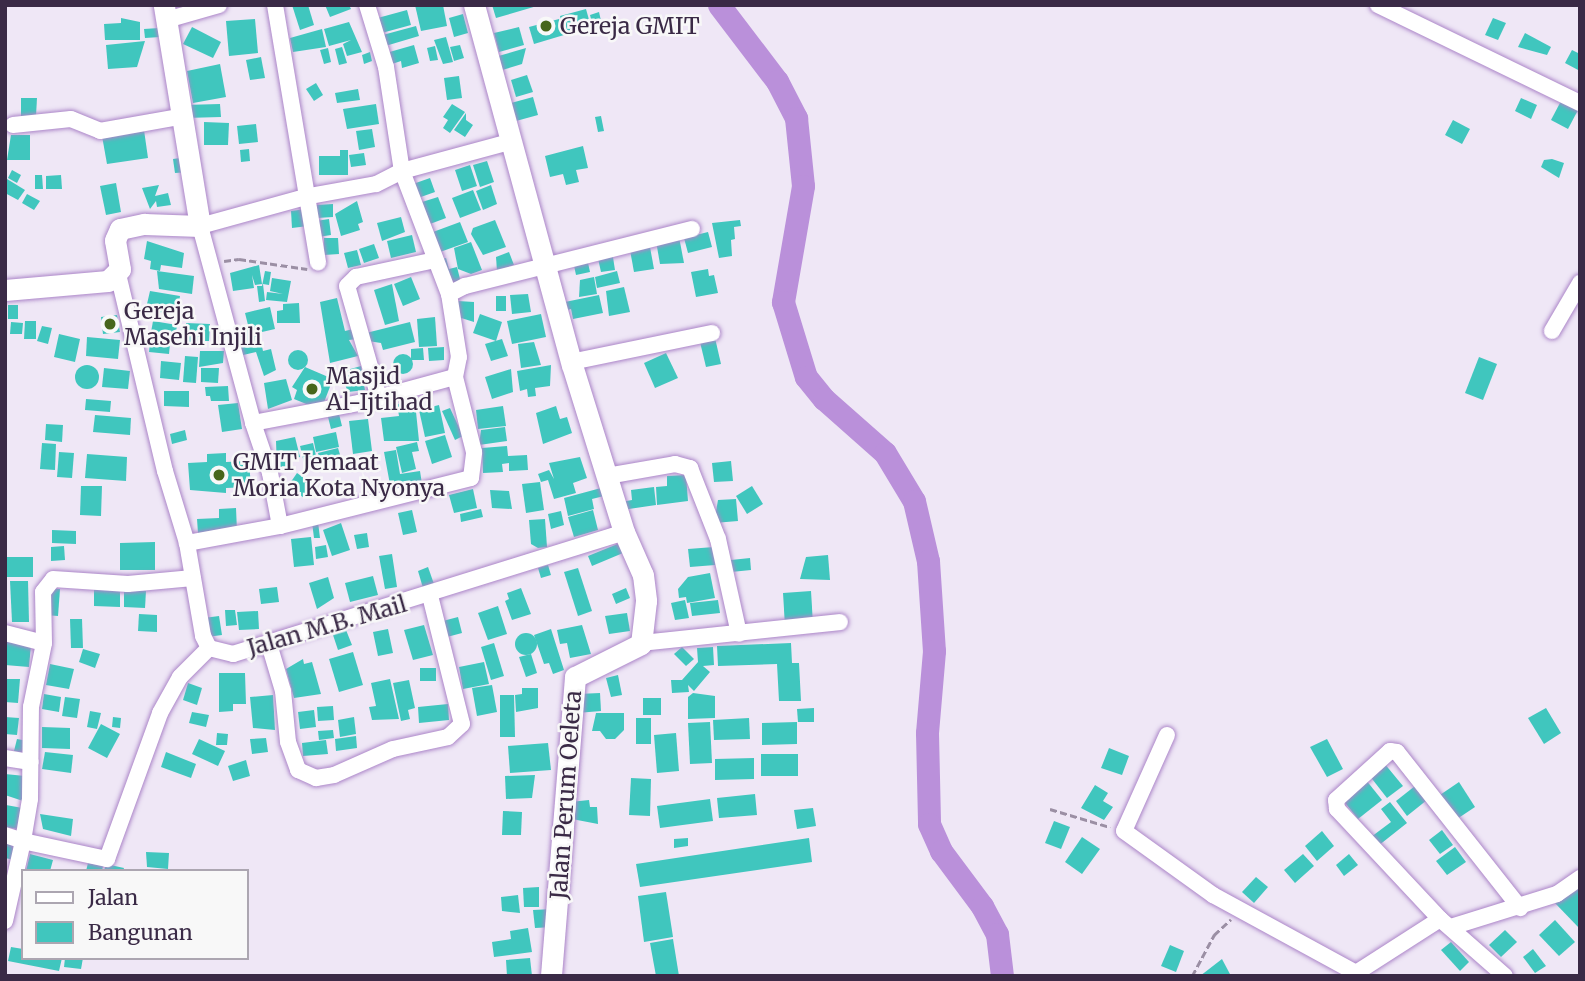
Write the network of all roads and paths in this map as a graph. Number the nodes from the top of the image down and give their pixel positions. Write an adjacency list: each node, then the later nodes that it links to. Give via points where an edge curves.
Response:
1 (219, 5): 6 (street)
2 (275, 5): 12 (street)
3 (367, 5): 11 (street, via 386,67)
4 (474, 5): 10 (street)
5 (1378, 5): 7 (street)
6 (165, 12): 8 (street)
7 (1580, 103)
8 (184, 116): 9 (street, via 100,131 71,119); 13 (street)
9 (13, 125)
10 (513, 141): 11 (street); 17 (street)
11 (402, 171): 12 (street, via 376,184); 15 (street)
12 (309, 196): 13 (street); 16 (street)
13 (200, 226): 18 (street); 19 (street, via 144,224 120,229 115,234)
14 (692, 229): 17 (street)
15 (435, 260): 22 (street); 27 (street, via 356,277 347,286)
16 (318, 262): 18 (path, via 307,269 239,259)
17 (544, 263): 22 (street); 25 (street)
18 (208, 264): 28 (street)
19 (118, 274): 21 (street, via 98,283); 32 (street, via 164,471)
20 (1580, 283): 23 (street)
21 (5, 290)
22 (449, 294): 26 (street, via 459,357)
23 (1552, 331)
24 (712, 333): 25 (street)
25 (571, 362): 29 (street)
26 (455, 377): 27 (street); 30 (street, via 474,452 471,478)
27 (379, 398): 28 (street)
28 (253, 423): 30 (street, via 270,473)
29 (607, 475): 31 (street); 37 (street, via 676,464 690,468 718,539)
30 (280, 526): 32 (street)
31 (624, 532): 34 (street, Jalan M.B. Mail); 40 (street, via 643,575 646,601)
32 (187, 543): 33 (street)
33 (193, 578): 38 (street, via 128,584 53,579 43,592); 41 (street)
34 (430, 596): 39 (street, Jalan M.B. Mail); 39 (street, via 462,724 448,737 393,750 334,775 316,778 298,771)
35 (840, 622): 37 (street)
36 (5, 633): 38 (street)
37 (739, 634): 40 (street)
38 (44, 643): 44 (street, via 31,707)
39 (269, 644): 41 (street, Jalan M.B. Mail, via 233,654)
40 (637, 647): 54 (street, Jalan Perum Oeleta, via 584,669 574,683)
41 (209, 648): 48 (street, via 180,677 160,713 107,859)
42 (1167, 735): 46 (street)
43 (5, 758): 44 (street)
44 (31, 762): 48 (street)
45 (1050, 809): 46 (path)
46 (1124, 831): 51 (street)
47 (5, 835): 48 (street)
48 (23, 841): 52 (street)
49 (1580, 878): 50 (street, via 1557,894)
50 (1520, 908): 53 (street); 53 (street, via 1393,750 1335,804)
51 (1243, 911): 53 (street, via 1356,973); 55 (path, via 1214,935)
52 (5, 921)
53 (1445, 923): 56 (street)
54 (551, 976)
55 (1192, 976)
56 (1505, 976)

